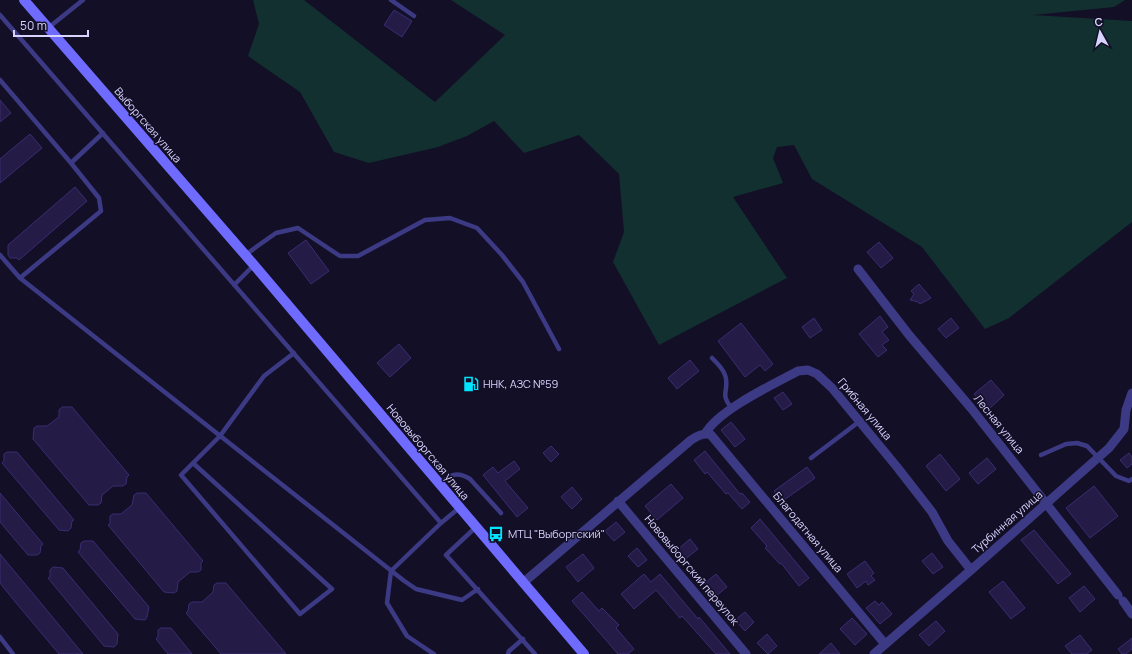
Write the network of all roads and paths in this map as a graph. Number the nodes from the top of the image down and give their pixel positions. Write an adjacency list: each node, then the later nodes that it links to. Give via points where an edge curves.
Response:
1 (24, 0): 6 (street, Выборгская улица)
2 (83, 0): 6 (lane)
3 (391, 0): 5 (lane)
4 (0, 15): 8 (lane)
5 (414, 16)
6 (48, 28): 11 (street, Выборгская улица)
7 (0, 80): 9 (lane)
8 (103, 134): 9 (lane); 15 (lane)
9 (71, 163): 14 (lane, via 100,198 101,211)
10 (0, 255): 14 (lane)
11 (245, 255): 12 (street, Выборгская улица); 16 (lane, via 276,233 298,228 340,256 358,256 425,220 450,218 477,228 502,255 523,282)
12 (254, 265): 15 (lane); 29 (street, Нововыборгская улица)
13 (858, 269): 31 (street, Лесная улица)
14 (20, 278): 23 (lane)
15 (234, 285): 17 (lane)
16 (559, 349)
17 (294, 353): 23 (lane, via 264,376); 34 (lane)
18 (712, 358): 20 (lane, via 724,372 726,401)
19 (1132, 393): 26 (street, Турбинная улица, via 1126,410 1124,429)
20 (732, 409): 21 (street, Грибная улица, via 798,371 808,370 824,379); 22 (street, Грибная улица, via 714,422)
21 (860, 421): 25 (lane); 36 (street, Грибная улица, via 932,512 948,541)
22 (708, 434): 30 (street, via 691,440); 43 (street, Благодатная улица)
23 (220, 436): 27 (lane); 37 (lane)
24 (1041, 455): 26 (lane, via 1066,444 1077,443 1087,446)
25 (811, 458)
26 (1098, 458): 28 (lane, via 1116,476 1128,481); 31 (street, Турбинная улица)
27 (193, 463): 27 (lane, via 181,475 300,614 332,588)
28 (1132, 479)
29 (440, 485): 32 (street, Нововыборгская улица); 33 (lane, via 451,475 464,475 470,478)
30 (618, 501): 38 (street); 49 (street, Нововыборгский переулок)
31 (1047, 503): 36 (street, Турбинная улица); 40 (street, Лесная улица)
32 (459, 508): 34 (lane); 35 (street, Нововыборгская улица)
33 (500, 513)
34 (441, 523): 37 (lane)
35 (476, 527): 38 (street, Нововыборгская улица); 39 (lane, via 446,555)
36 (971, 570): 43 (street, Турбинная улица)
37 (391, 571): 39 (lane, via 416,589 462,600); 45 (lane, via 387,603 408,636)
38 (524, 582): 48 (street, Нововыборгская улица)
39 (478, 589): 42 (lane)
40 (1132, 614)
41 (0, 637): 44 (lane)
42 (523, 639): 46 (lane); 47 (lane)
43 (886, 644): 50 (street, Турбинная улица)
44 (13, 654)
45 (434, 654)
46 (508, 654)
47 (535, 654)
48 (584, 654)
49 (746, 654)
50 (874, 654)

